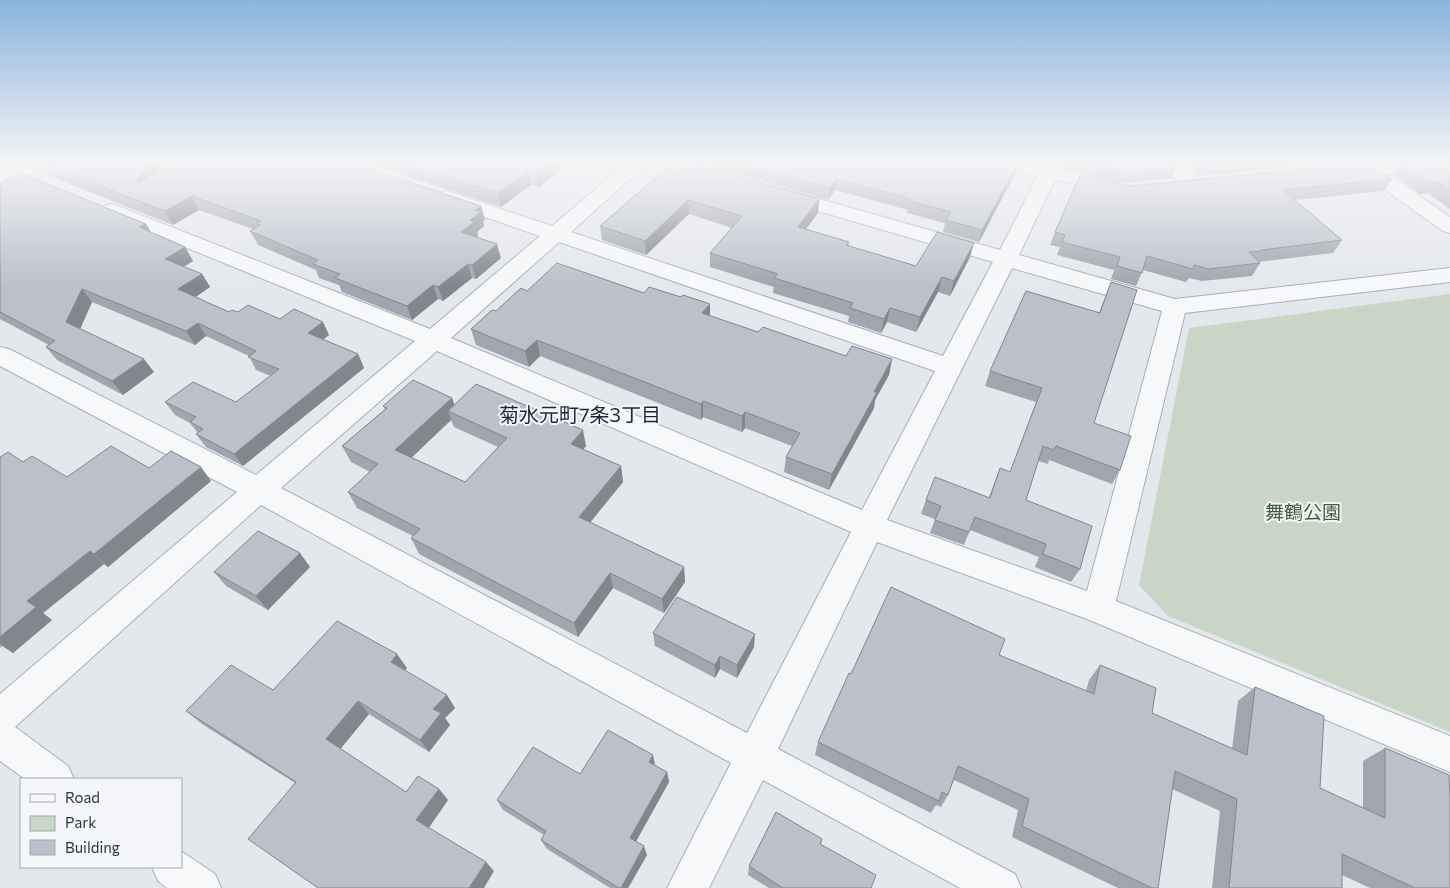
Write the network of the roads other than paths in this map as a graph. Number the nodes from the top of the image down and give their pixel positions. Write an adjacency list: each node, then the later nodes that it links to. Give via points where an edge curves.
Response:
1 (94, 203): 12 (street)
2 (465, 203): 8 (street)
3 (591, 203): 8 (street)
4 (812, 203): 9 (street)
5 (1034, 203): 9 (street)
6 (1417, 203): 7 (street)
7 (1450, 227)
8 (556, 233): 12 (street); 14 (street)
9 (1007, 260): 11 (street); 14 (street)
10 (1450, 275): 11 (street)
11 (1175, 307): 17 (street)
12 (432, 339): 15 (street); 16 (street)
13 (0, 355): 15 (street)
14 (949, 367): 16 (street)
15 (259, 490): 18 (street); 21 (street)
16 (869, 526): 17 (street); 21 (street)
17 (1098, 609): 20 (street)
18 (0, 717)
19 (0, 738): 22 (street)
20 (1450, 754)
21 (756, 757): 25 (street); 26 (street)
22 (54, 778)
23 (173, 868): 24 (street)
24 (200, 888)
25 (687, 888)
26 (1001, 888)

